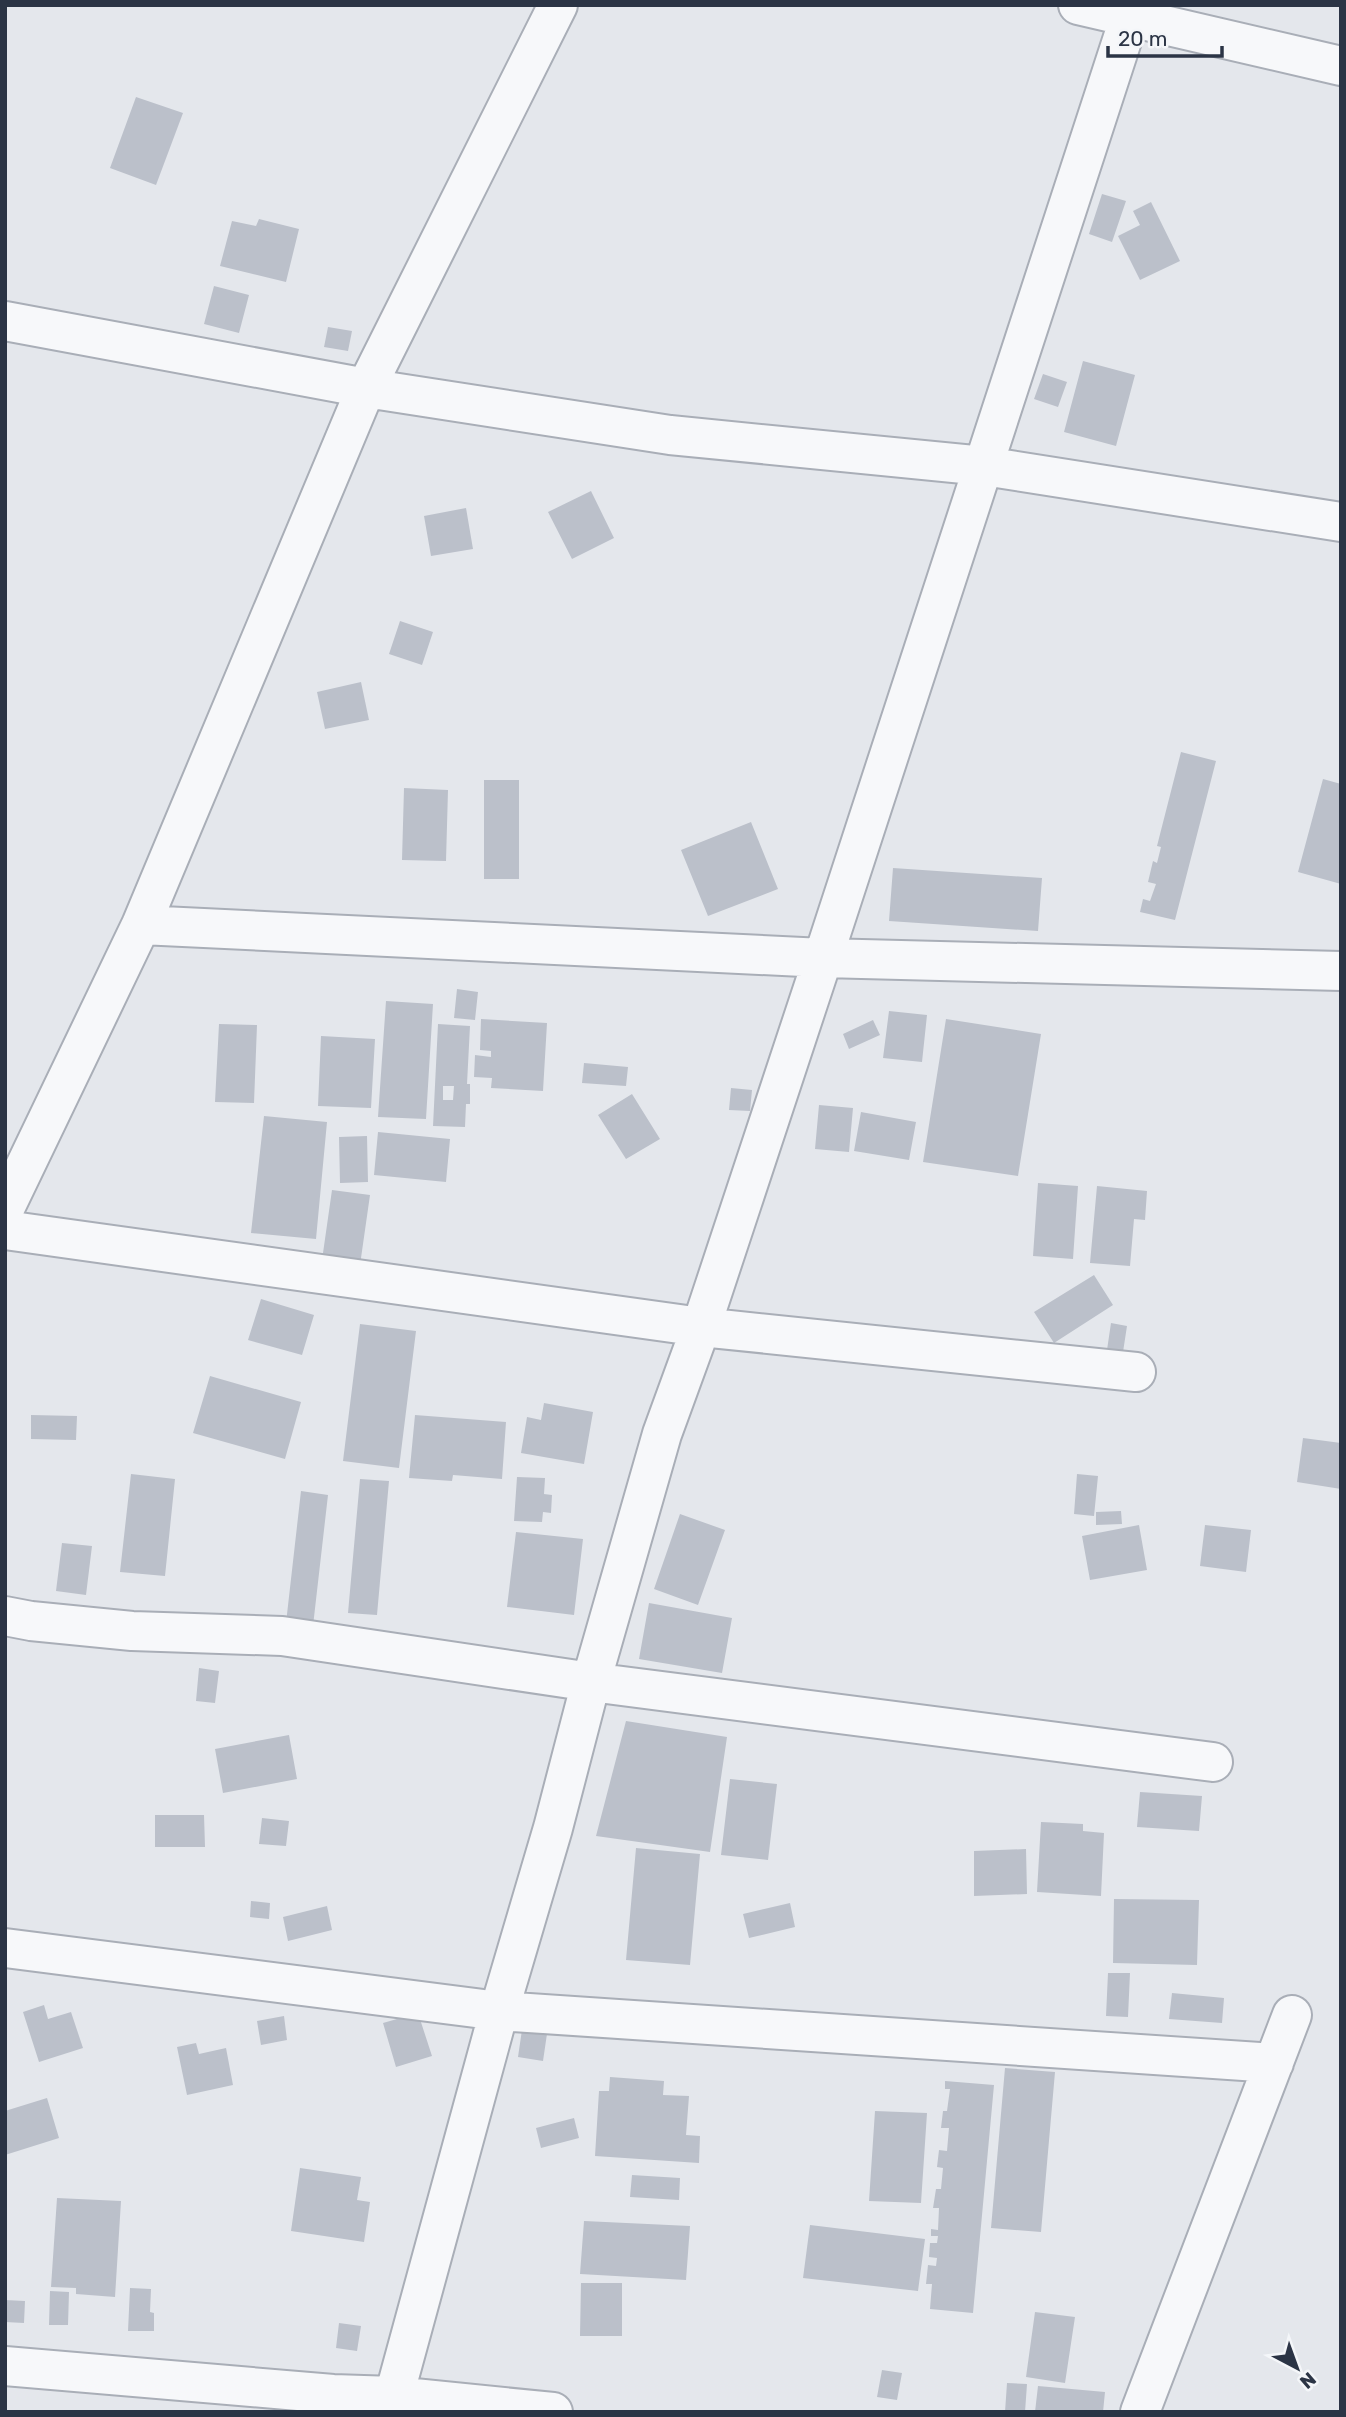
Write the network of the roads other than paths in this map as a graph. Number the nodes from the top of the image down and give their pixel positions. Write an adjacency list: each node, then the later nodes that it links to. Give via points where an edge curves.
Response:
1 (558, 5): 6 (street)
2 (1078, 5): 3 (street)
3 (1129, 19): 4 (street); 7 (street)
4 (1341, 66)
5 (5, 321): 6 (street)
6 (366, 388): 7 (street, via 670,435); 9 (street)
7 (984, 466): 8 (street); 10 (street)
8 (1341, 522)
9 (141, 925): 10 (street); 12 (street)
10 (823, 958): 11 (street); 14 (street)
11 (1341, 971)
12 (5, 1208)
13 (5, 1230): 14 (street)
14 (701, 1327): 15 (street); 17 (street, via 662,1434)
15 (1136, 1372)
16 (5, 1616): 17 (street, via 132,1631 282,1636)
17 (591, 1682): 18 (street); 20 (street)
18 (1213, 1762)
19 (5, 1948): 20 (street)
20 (499, 2011): 22 (street); 24 (street)
21 (1292, 2015): 22 (street)
22 (1274, 2063): 27 (street)
23 (5, 2366): 25 (street)
24 (394, 2396): 25 (street); 26 (street)
25 (329, 2403)
26 (553, 2412)
27 (1140, 2412)

